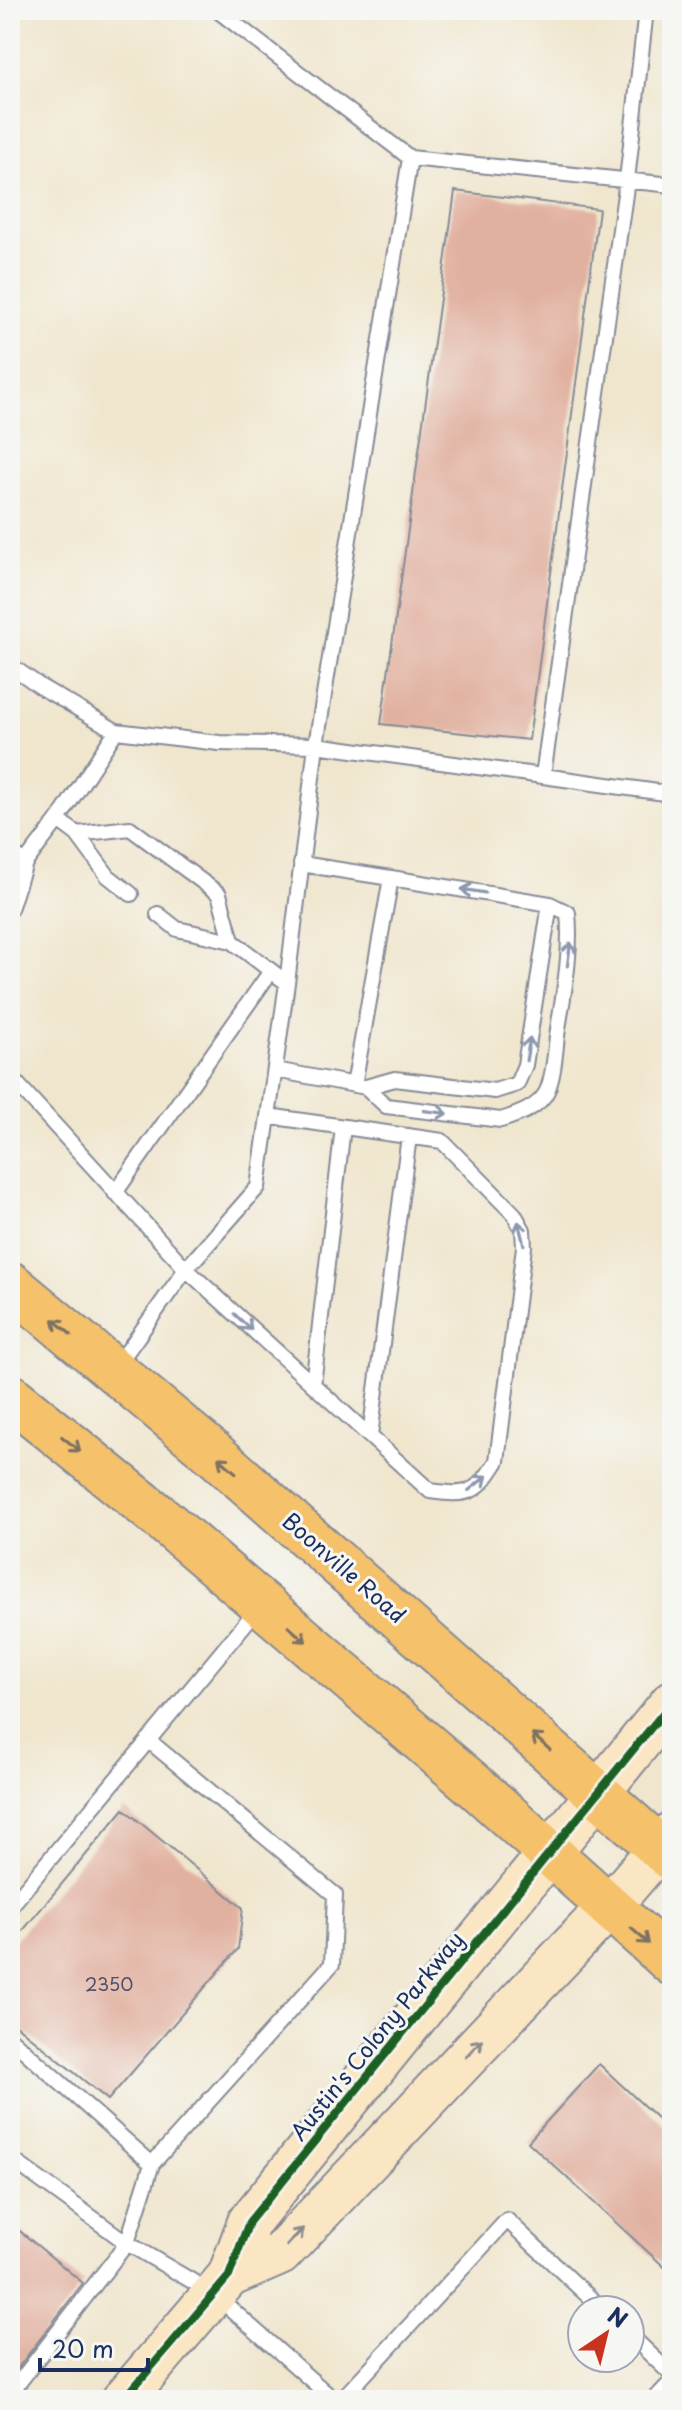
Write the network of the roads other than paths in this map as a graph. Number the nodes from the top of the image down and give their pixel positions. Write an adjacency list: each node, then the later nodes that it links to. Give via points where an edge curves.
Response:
1 (217, 10): 3 (lane)
2 (646, 10): 4 (lane)
3 (410, 158): 4 (lane); 8 (lane)
4 (627, 180): 5 (lane); 9 (lane)
5 (672, 185)
6 (10, 665): 7 (lane)
7 (116, 731): 8 (lane, via 219,743); 11 (lane)
8 (316, 745): 9 (lane); 15 (lane)
9 (543, 776): 10 (lane)
10 (672, 794)
11 (58, 820): 12 (lane); 14 (lane)
12 (77, 834): 17 (lane, via 108,876); 21 (lane, via 130,828 219,894)
13 (10, 852): 14 (lane)
14 (25, 863): 19 (lane)
15 (301, 864): 16 (lane); 23 (lane)
16 (391, 878): 18 (lane, one-way to 16); 26 (lane)
17 (131, 894)
18 (550, 904): 26 (lane, one-way to 18, via 395,1079 495,1091 517,1084 525,1065); 26 (lane, one-way to 18, via 386,1106 501,1120 533,1107 549,1082 571,942 568,913)
19 (10, 909)
20 (158, 914): 21 (lane, via 177,929)
21 (232, 941): 22 (lane)
22 (271, 971): 23 (lane); 30 (lane)
23 (287, 983): 24 (lane)
24 (275, 1070): 26 (lane); 27 (lane)
25 (10, 1076): 30 (lane)
26 (360, 1086)
27 (268, 1116): 28 (lane); 31 (lane, via 258,1187)
28 (343, 1127): 29 (lane); 34 (lane)
29 (409, 1136): 36 (lane); 36 (lane, one-way to 29, via 430,1491 460,1495 477,1487 497,1461 523,1230 514,1214 442,1141)
30 (115, 1193): 31 (lane)
31 (186, 1269): 33 (lane); 34 (lane, one-way to 34)
32 (10, 1284): 33 (main road, Boonville Road, one-way to 32)
33 (114, 1370): 40 (main road, Boonville Road, one-way to 33)
34 (313, 1385): 36 (lane)
35 (22, 1410): 37 (main road, one-way to 37)
36 (370, 1436)
37 (262, 1604): 39 (lane); 42 (main road, one-way to 42)
38 (672, 1702): 40 (street, Austin's Colony Parkway)
39 (148, 1740): 43 (lane); 48 (lane, via 335,1895 332,1964)
40 (599, 1793): 41 (main road, Boonville Road); 42 (street, Austin's Colony Parkway)
41 (668, 1847): 44 (street, Austin's Colony Parkway)
42 (551, 1852): 44 (main road); 50 (street, Austin's Colony Parkway, via 249,2222)
43 (10, 1907)
44 (608, 1908): 45 (main road, one-way to 45); 50 (street, Austin's Colony Parkway, one-way to 44, via 280,2254)
45 (672, 1963)
46 (10, 2038): 48 (lane)
47 (10, 2158): 49 (lane)
48 (152, 2164): 49 (lane)
49 (127, 2243): 50 (lane); 55 (lane)
50 (222, 2285): 56 (street, Austin's Colony Parkway); 57 (lane)
51 (586, 2294): 58 (lane, via 507,2220)
52 (646, 2350): 53 (lane)
53 (672, 2375)
54 (672, 2381): 59 (lane)
55 (10, 2394)
56 (123, 2400)
57 (334, 2400)
58 (341, 2400)
59 (654, 2400)

